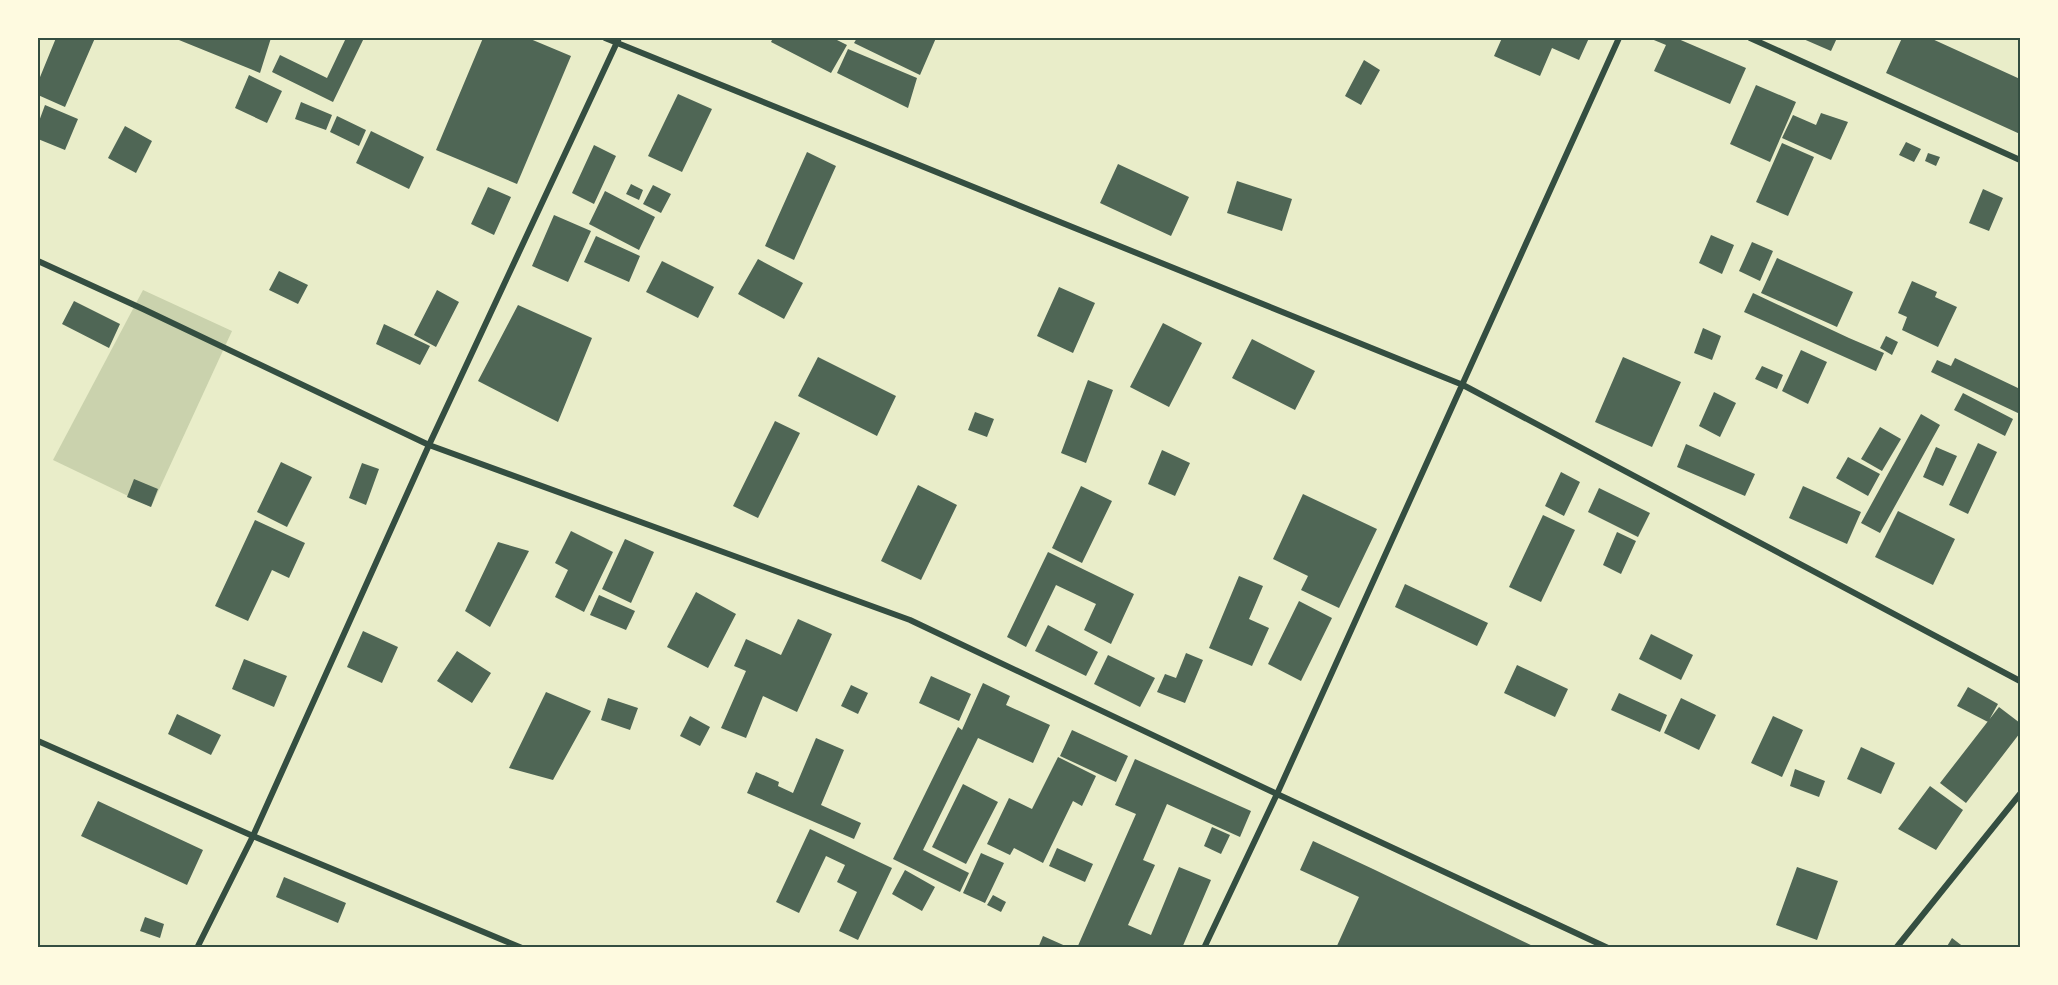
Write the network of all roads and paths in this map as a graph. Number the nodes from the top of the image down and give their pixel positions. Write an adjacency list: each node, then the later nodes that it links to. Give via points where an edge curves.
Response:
1 (605, 38): 4 (street)
2 (1619, 38): 7 (street)
3 (1750, 38): 5 (street)
4 (618, 40): 7 (street); 8 (street)
5 (2020, 160)
6 (38, 261): 8 (street)
7 (1463, 385): 9 (street); 11 (street)
8 (429, 444): 11 (street, via 910,620); 13 (street)
9 (2020, 681)
10 (38, 741): 13 (street)
11 (1276, 794): 16 (street); 17 (street)
12 (2020, 794): 18 (street)
13 (253, 836): 14 (street); 15 (street)
14 (197, 948)
15 (522, 948)
16 (1204, 948)
17 (1608, 948)
18 (1896, 948)

